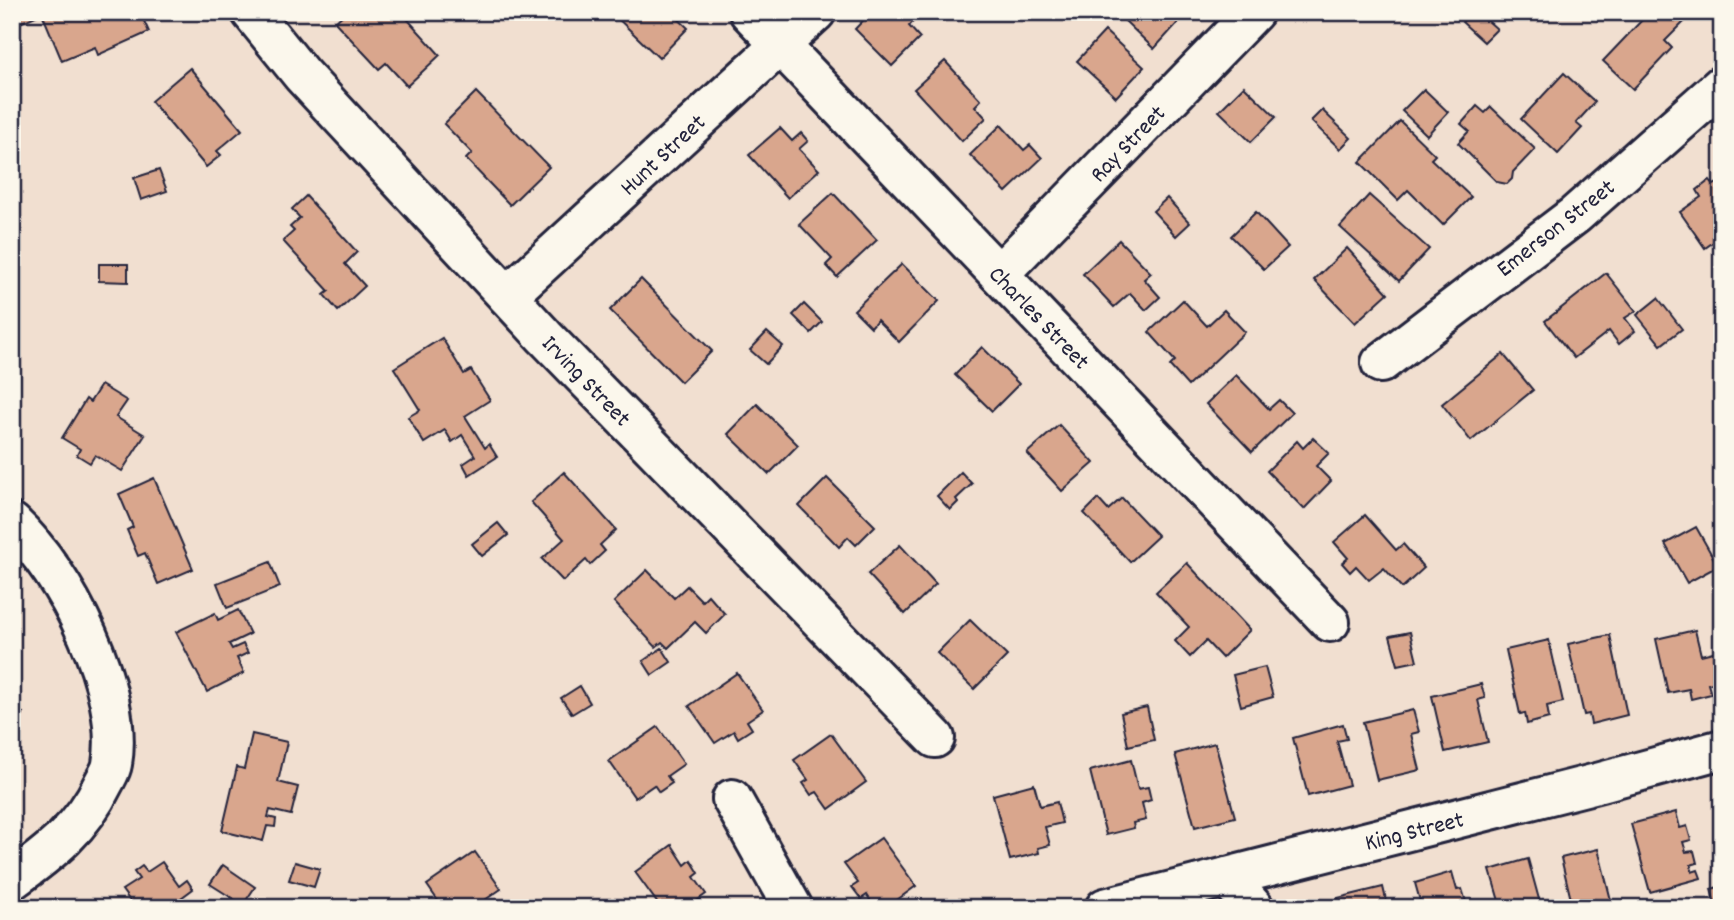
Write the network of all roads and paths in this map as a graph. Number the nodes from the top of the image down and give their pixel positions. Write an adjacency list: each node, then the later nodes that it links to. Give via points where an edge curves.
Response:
1 (251, 12): 8 (street, Irving Street, via 302,75)
2 (749, 12): 5 (street, Charles Street)
3 (816, 12): 5 (street, Hunt Street)
4 (1254, 12): 7 (street, Ray Street)
5 (780, 45): 7 (street, Charles Street); 8 (street, Hunt Street)
6 (1722, 85): 9 (street, Emerson Street, via 1575,215)
7 (999, 274): 11 (street, Charles Street)
8 (507, 296): 12 (street, Irving Street)
9 (1381, 363)
10 (12, 523): 16 (street, via 33,544 85,627 101,669 113,731 112,766 96,798 68,837)
11 (1330, 622)
12 (935, 738)
13 (1722, 749): 15 (street, King Street)
14 (732, 799): 17 (street)
15 (1227, 877): 18 (street, King Street); 19 (street)
16 (12, 880)
17 (793, 908)
18 (1105, 908)
19 (1254, 908)

